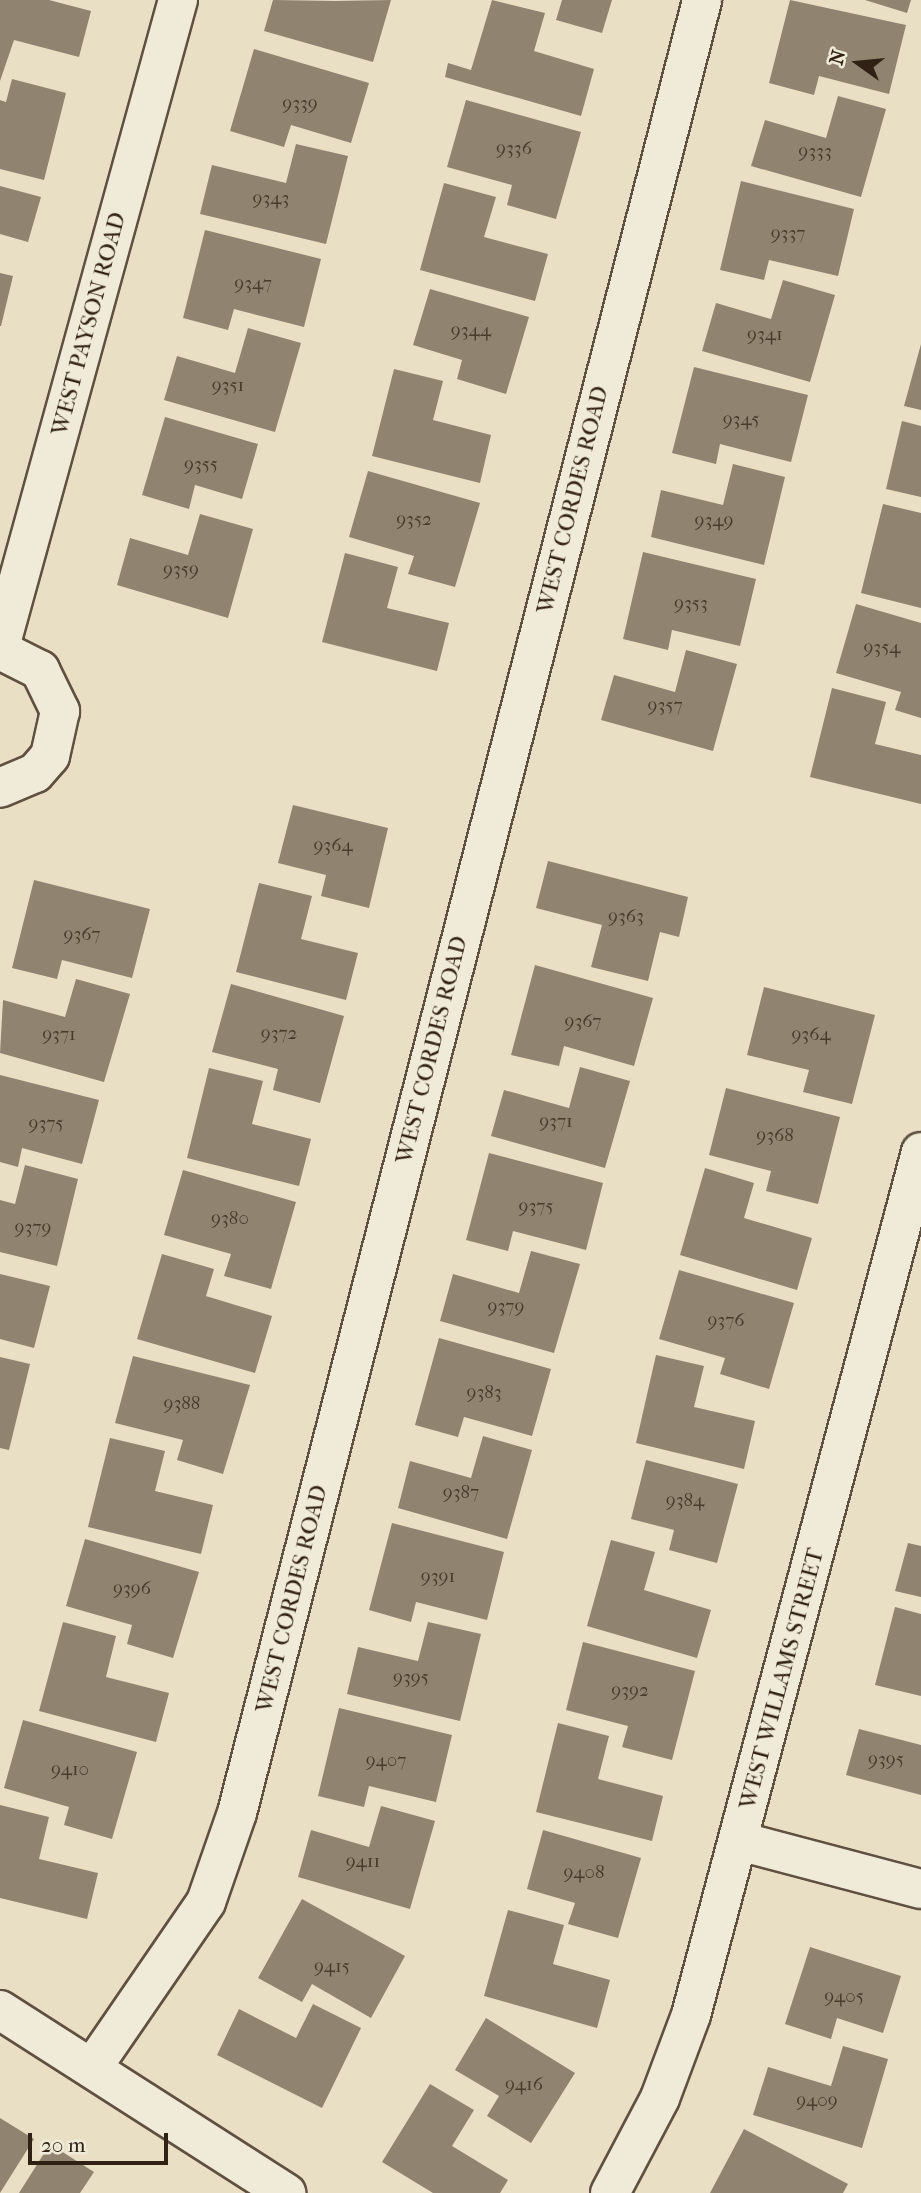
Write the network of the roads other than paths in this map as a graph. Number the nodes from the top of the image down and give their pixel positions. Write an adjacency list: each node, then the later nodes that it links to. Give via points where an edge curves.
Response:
1 (178, 0): 3 (street, WEST PAYSON ROAD)
2 (702, 0): 9 (street, WEST CORDES ROAD, via 237,1813 206,1902)
3 (0, 649): 4 (street, WEST PAYSON ROAD, via 40,670 60,712 50,756 35,773)
4 (0, 788)
5 (921, 1152): 6 (street, WEST WILLAMS STREET)
6 (739, 1841): 7 (street); 11 (street, WEST WILLAMS STREET, via 691,2015 660,2098)
7 (921, 1889)
8 (0, 2010): 9 (street)
9 (92, 2068): 10 (street)
10 (286, 2193)
11 (610, 2193)

